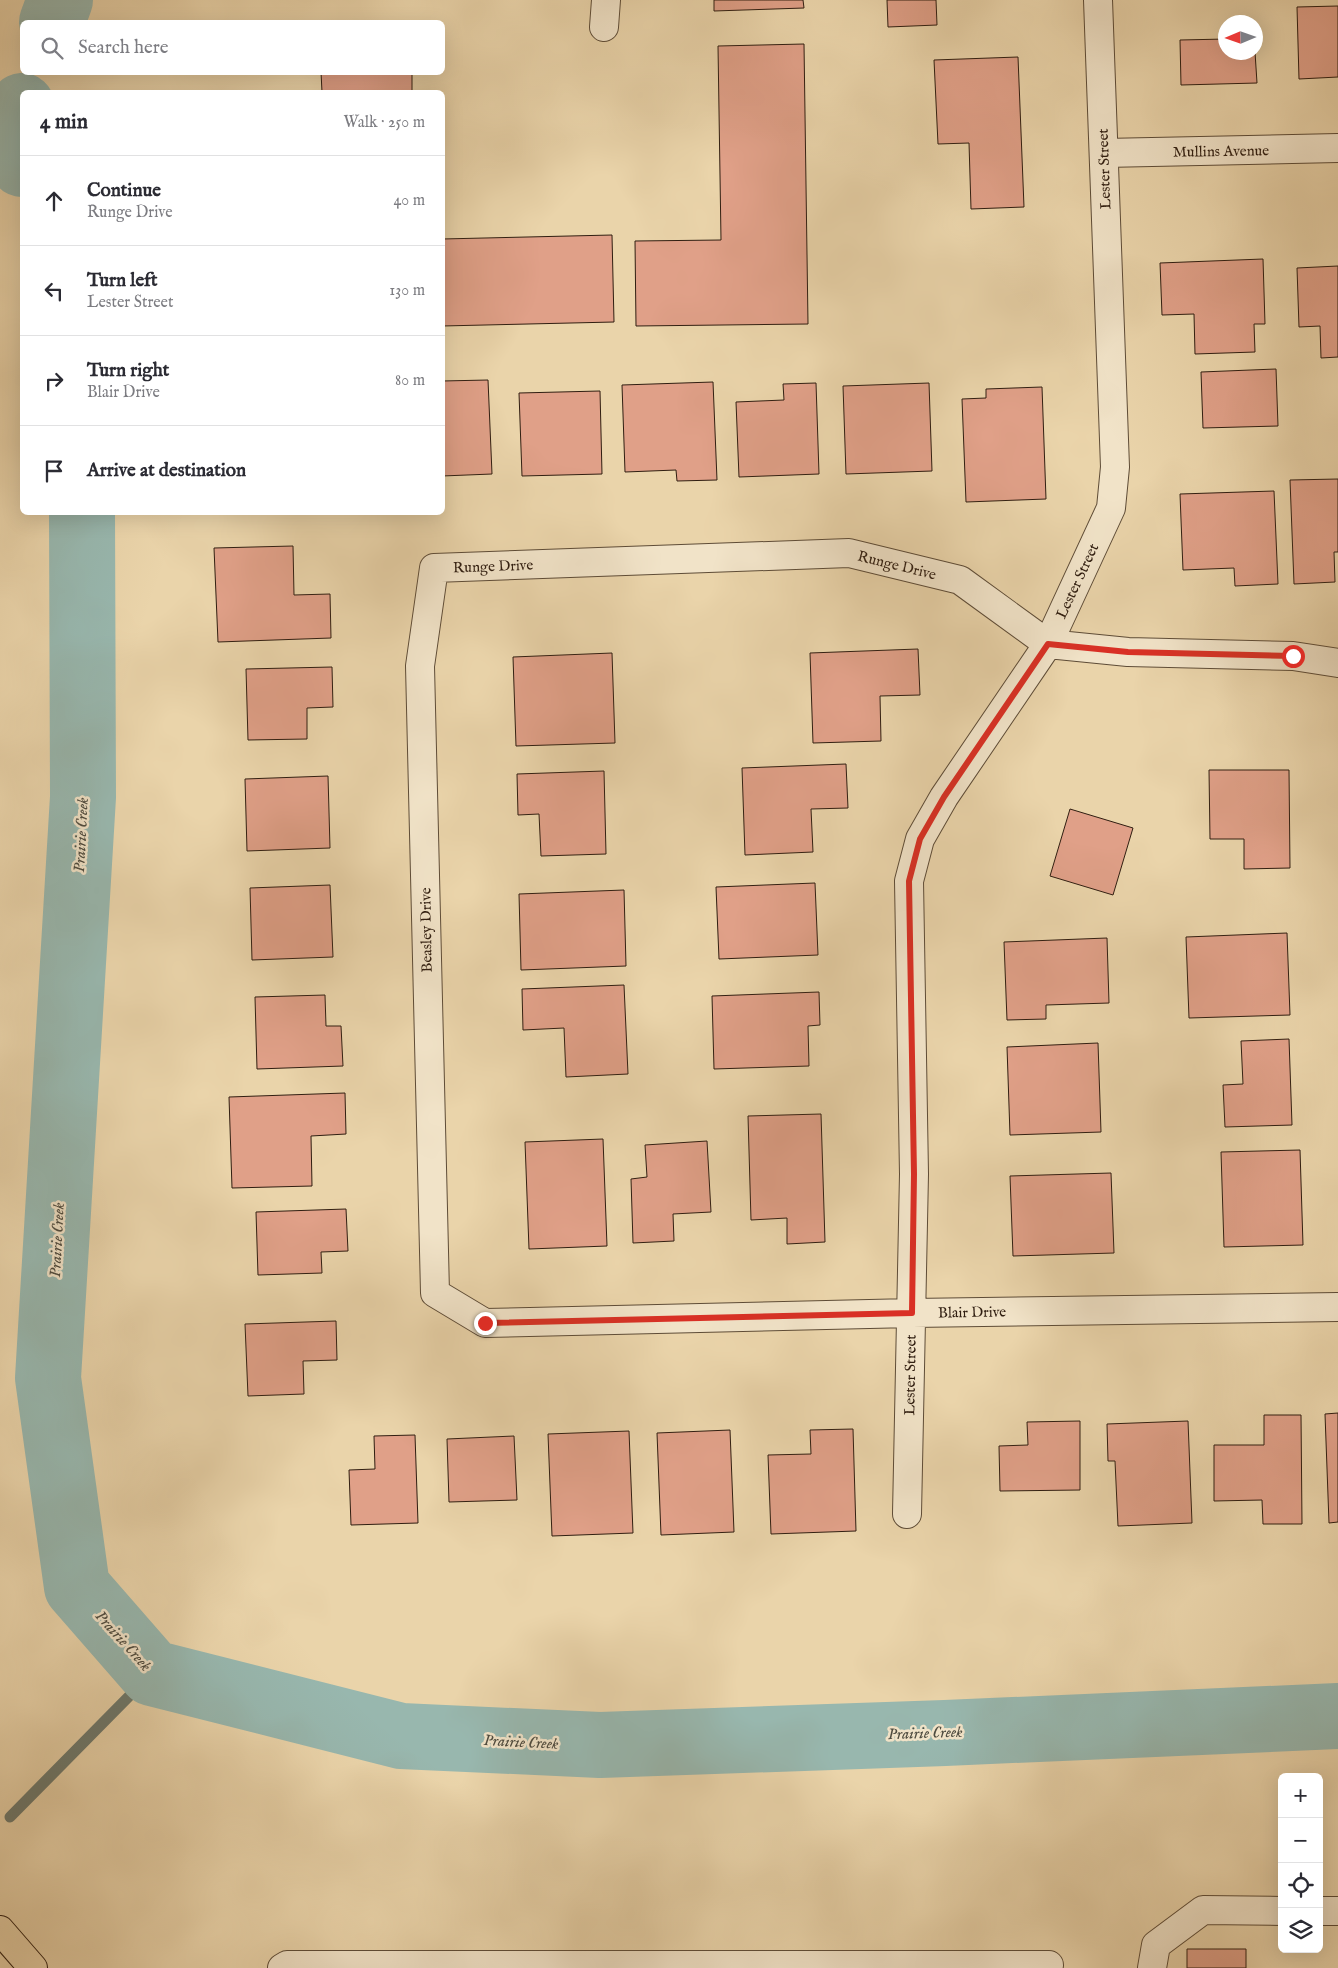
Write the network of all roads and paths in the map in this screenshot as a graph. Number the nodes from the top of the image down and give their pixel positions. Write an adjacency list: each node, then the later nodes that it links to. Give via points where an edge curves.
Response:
1 (606, 0): 3 (street)
2 (1098, 0): 5 (street, Lester Street)
3 (604, 27)
4 (1338, 148): 5 (street, Mullins Avenue)
5 (1104, 154): 7 (street, Lester Street, via 1115,467 1111,508)
6 (434, 568): 7 (street, Runge Drive, via 849,554 960,580); 9 (street, Beasley Drive, via 420,666)
7 (1048, 644): 8 (street, via 1128,652 1293,656); 11 (street, Lester Street, via 944,797 920,839 909,881 914,1174)
8 (1338, 663)
9 (435, 1294): 11 (street, Blair Drive, via 485,1323)
10 (1338, 1307): 11 (street, Blair Drive)
11 (912, 1313): 12 (street, Lester Street)
12 (907, 1514)
13 (1278, 1911): 20 (street, via 1203,1910 1156,1946)
14 (1323, 1911): 15 (street)
15 (1338, 1912)
16 (0, 1930): 17 (main road)
17 (33, 1968)
18 (282, 1968): 19 (street, via 286,1964 494,1964 1048,1965)
19 (1048, 1968)
20 (1152, 1968)

